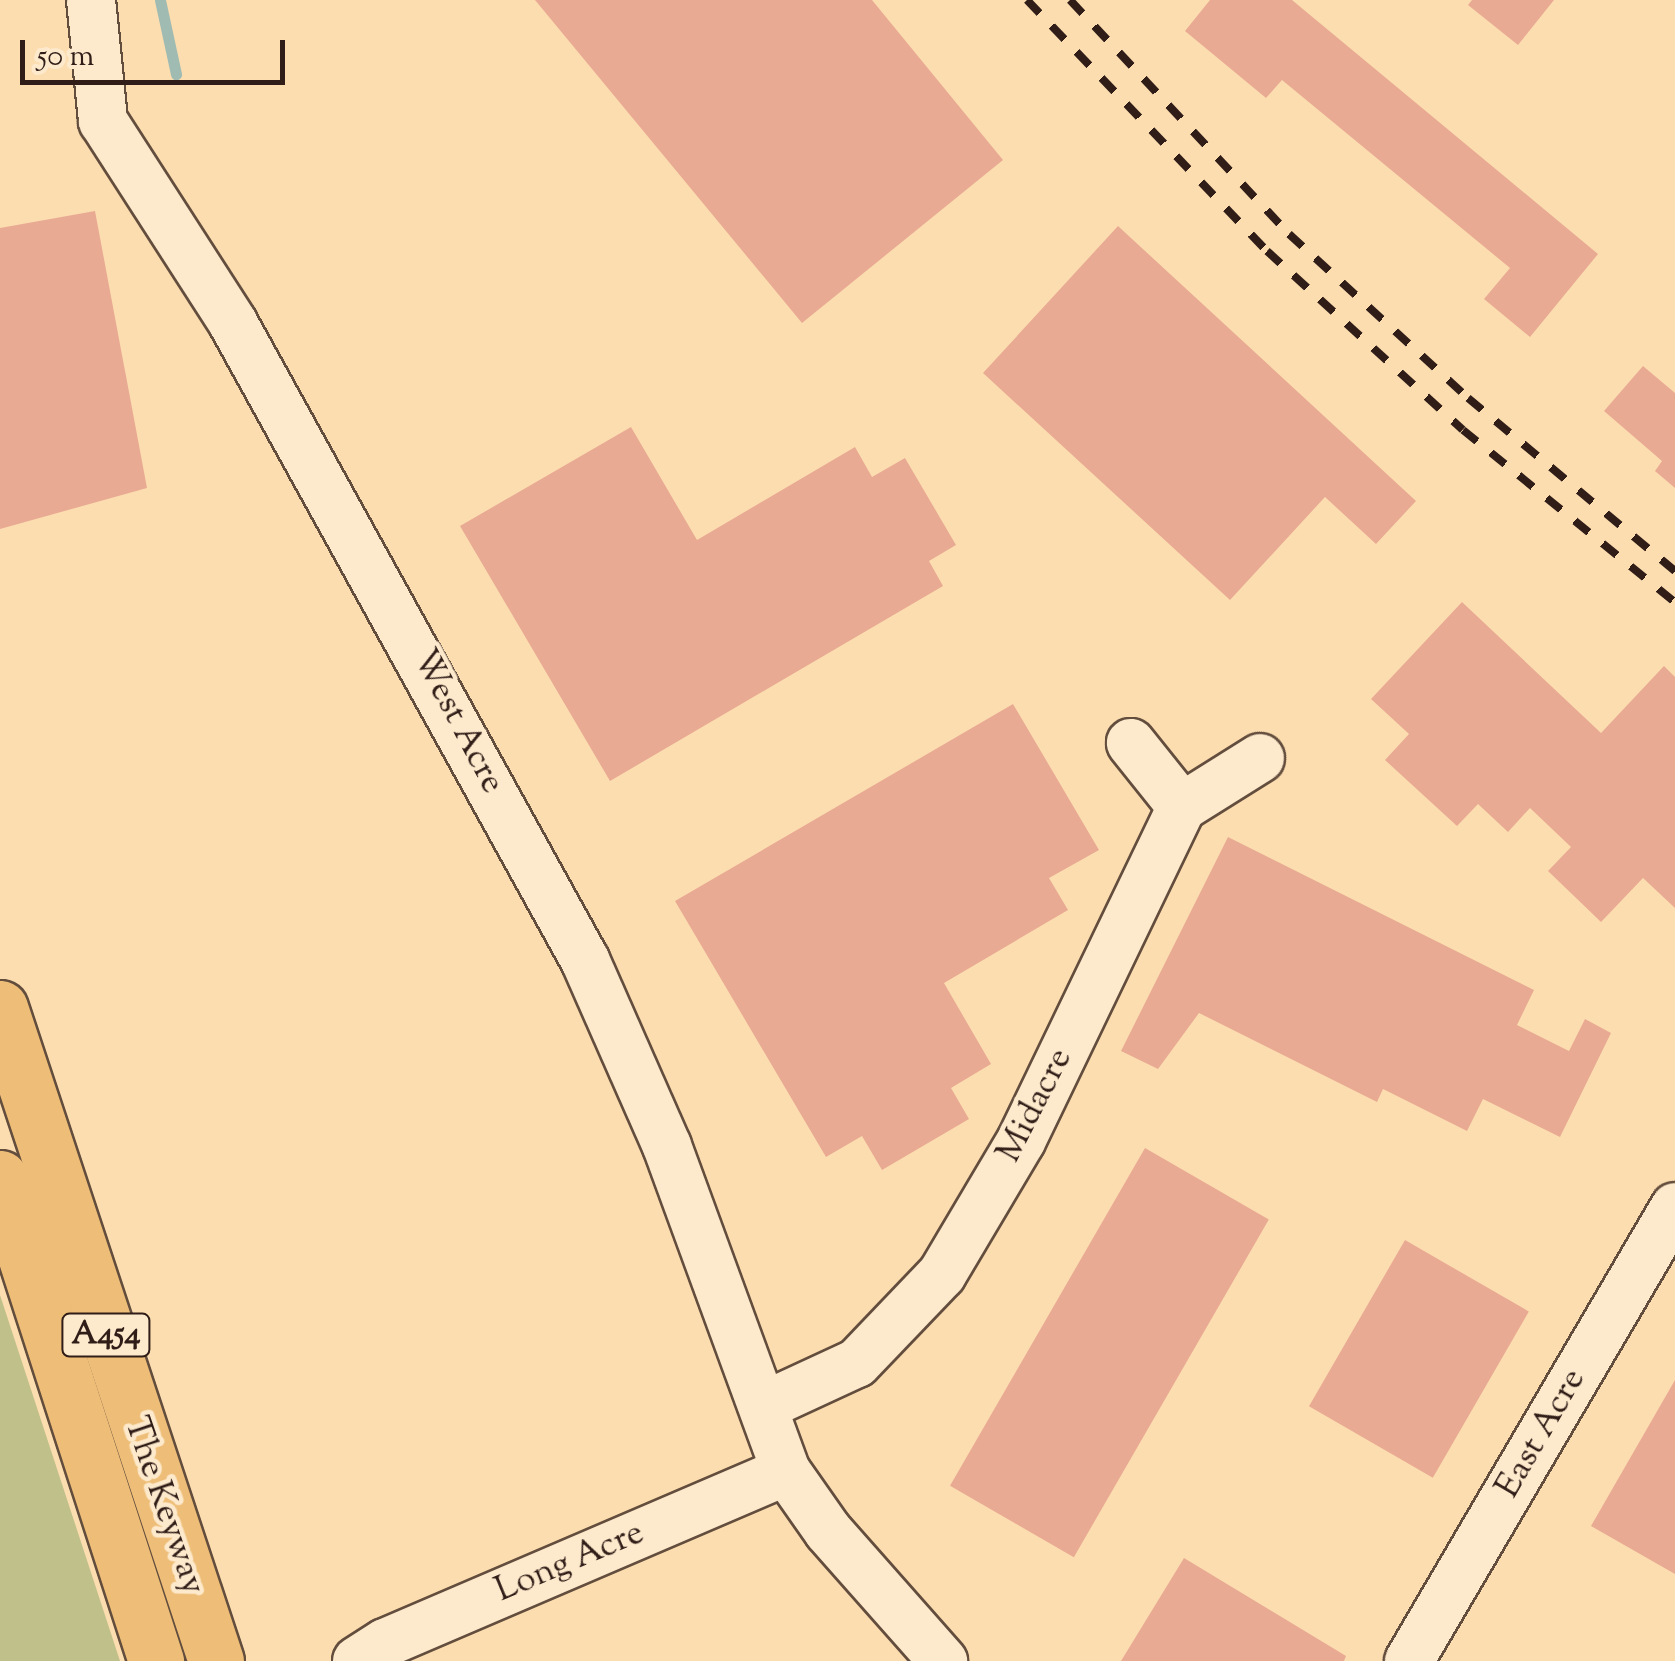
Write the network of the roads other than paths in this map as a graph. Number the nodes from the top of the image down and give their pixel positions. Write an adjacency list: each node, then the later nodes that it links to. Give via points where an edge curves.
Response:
1 (91, 0): 8 (street, West Acre, via 103,120 234,322 585,960 667,1146)
2 (1131, 743): 4 (street)
3 (1260, 758): 4 (street)
4 (1182, 808): 8 (street, Midacre, via 1021,1141 942,1274 857,1362)
5 (0, 1008): 11 (highway, The Keyway / A454)
6 (0, 1178): 10 (highway, The Keyway / A454)
7 (1675, 1207): 14 (street, East Acre)
8 (766, 1404): 9 (street, West Acre)
9 (786, 1470): 12 (street, Long Acre, via 385,1643); 13 (street, West Acre, via 828,1531)
10 (156, 1661)
11 (216, 1661)
12 (358, 1661)
13 (943, 1661)
14 (1409, 1661)

